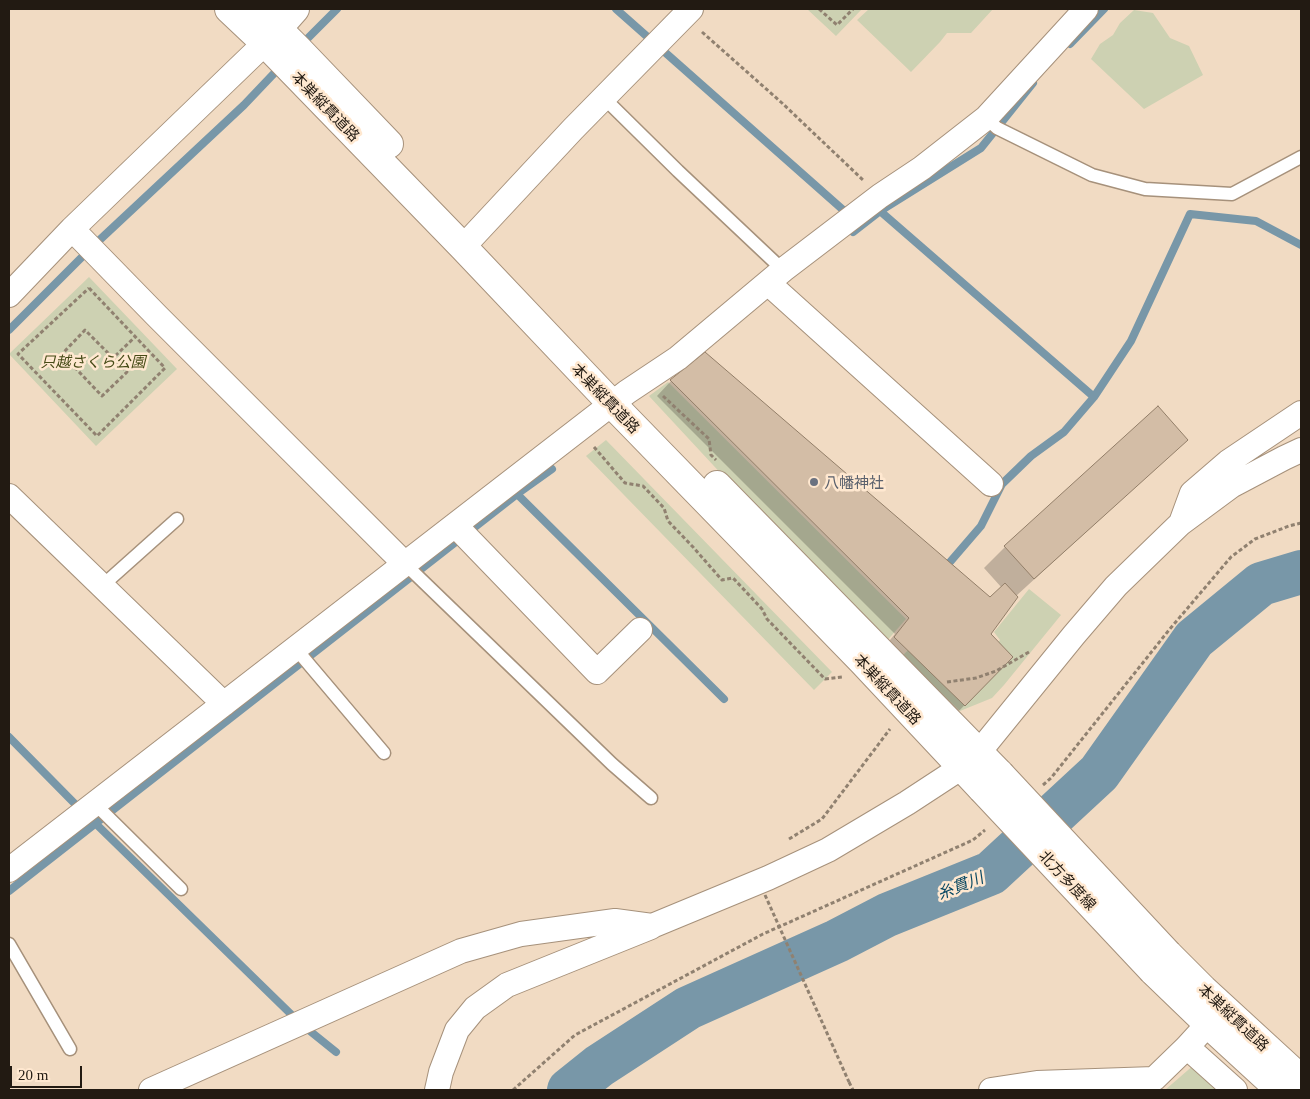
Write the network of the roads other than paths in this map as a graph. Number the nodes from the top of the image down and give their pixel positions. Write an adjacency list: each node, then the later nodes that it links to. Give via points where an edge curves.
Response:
1 (229, 9): 5 (main road, 本巣縦貫道路)
2 (258, 9): 5 (main road, 本巣縦貫道路)
3 (1086, 9): 7 (street)
4 (688, 12): 6 (street)
5 (279, 26): 9 (street); 10 (main road, 本巣縦貫道路)
6 (604, 98): 10 (street); 11 (lane, via 678,170)
7 (986, 118): 8 (lane, via 997,128 1092,174 1145,189 1232,194); 11 (street)
8 (1301, 157)
9 (72, 229): 12 (street); 21 (street)
10 (469, 241): 13 (main road, 本巣縦貫道路)
11 (776, 276): 13 (street, via 678,358); 16 (street)
12 (9, 295)
13 (619, 398): 20 (street); 27 (main road, 本巣縦貫道路); 27 (main road, 本巣縦貫道路, via 862,661)
14 (1301, 413): 19 (street, via 1228,462 1192,492)
15 (1301, 450): 19 (street, via 1231,486)
16 (991, 484)
17 (9, 496): 22 (street)
18 (177, 519): 22 (lane)
19 (1181, 523): 27 (street, via 1116,586)
20 (455, 525): 21 (street); 23 (street, via 596,672)
21 (405, 564): 24 (street); 29 (lane)
22 (102, 586): 25 (street)
23 (640, 630)
24 (296, 648): 25 (street); 26 (lane)
25 (224, 704): 30 (street)
26 (384, 753)
27 (970, 760): 28 (main road, 本巣縦貫道路); 33 (street, via 908,803 828,850)
28 (991, 782): 35 (main road, 北方多度線, bridge)
29 (651, 798)
30 (95, 804): 31 (street); 32 (lane)
31 (9, 870)
32 (181, 889)
33 (652, 926): 41 (street, via 616,921 521,934 461,951); 42 (street, via 506,985 474,1008 456,1030)
34 (9, 944): 38 (lane)
35 (1160, 963): 36 (main road, 本巣縦貫道路); 39 (main road, 本巣縦貫道路, via 1203,989)
36 (1208, 1024): 37 (street); 45 (main road, 本巣縦貫道路)
37 (1188, 1047): 40 (street, via 1154,1079); 44 (street)
38 (70, 1049)
39 (1301, 1078)
40 (1107, 1086): 43 (street, via 1037,1084)
41 (151, 1090)
42 (437, 1090)
43 (991, 1090)
44 (1235, 1090)
45 (1280, 1090)

